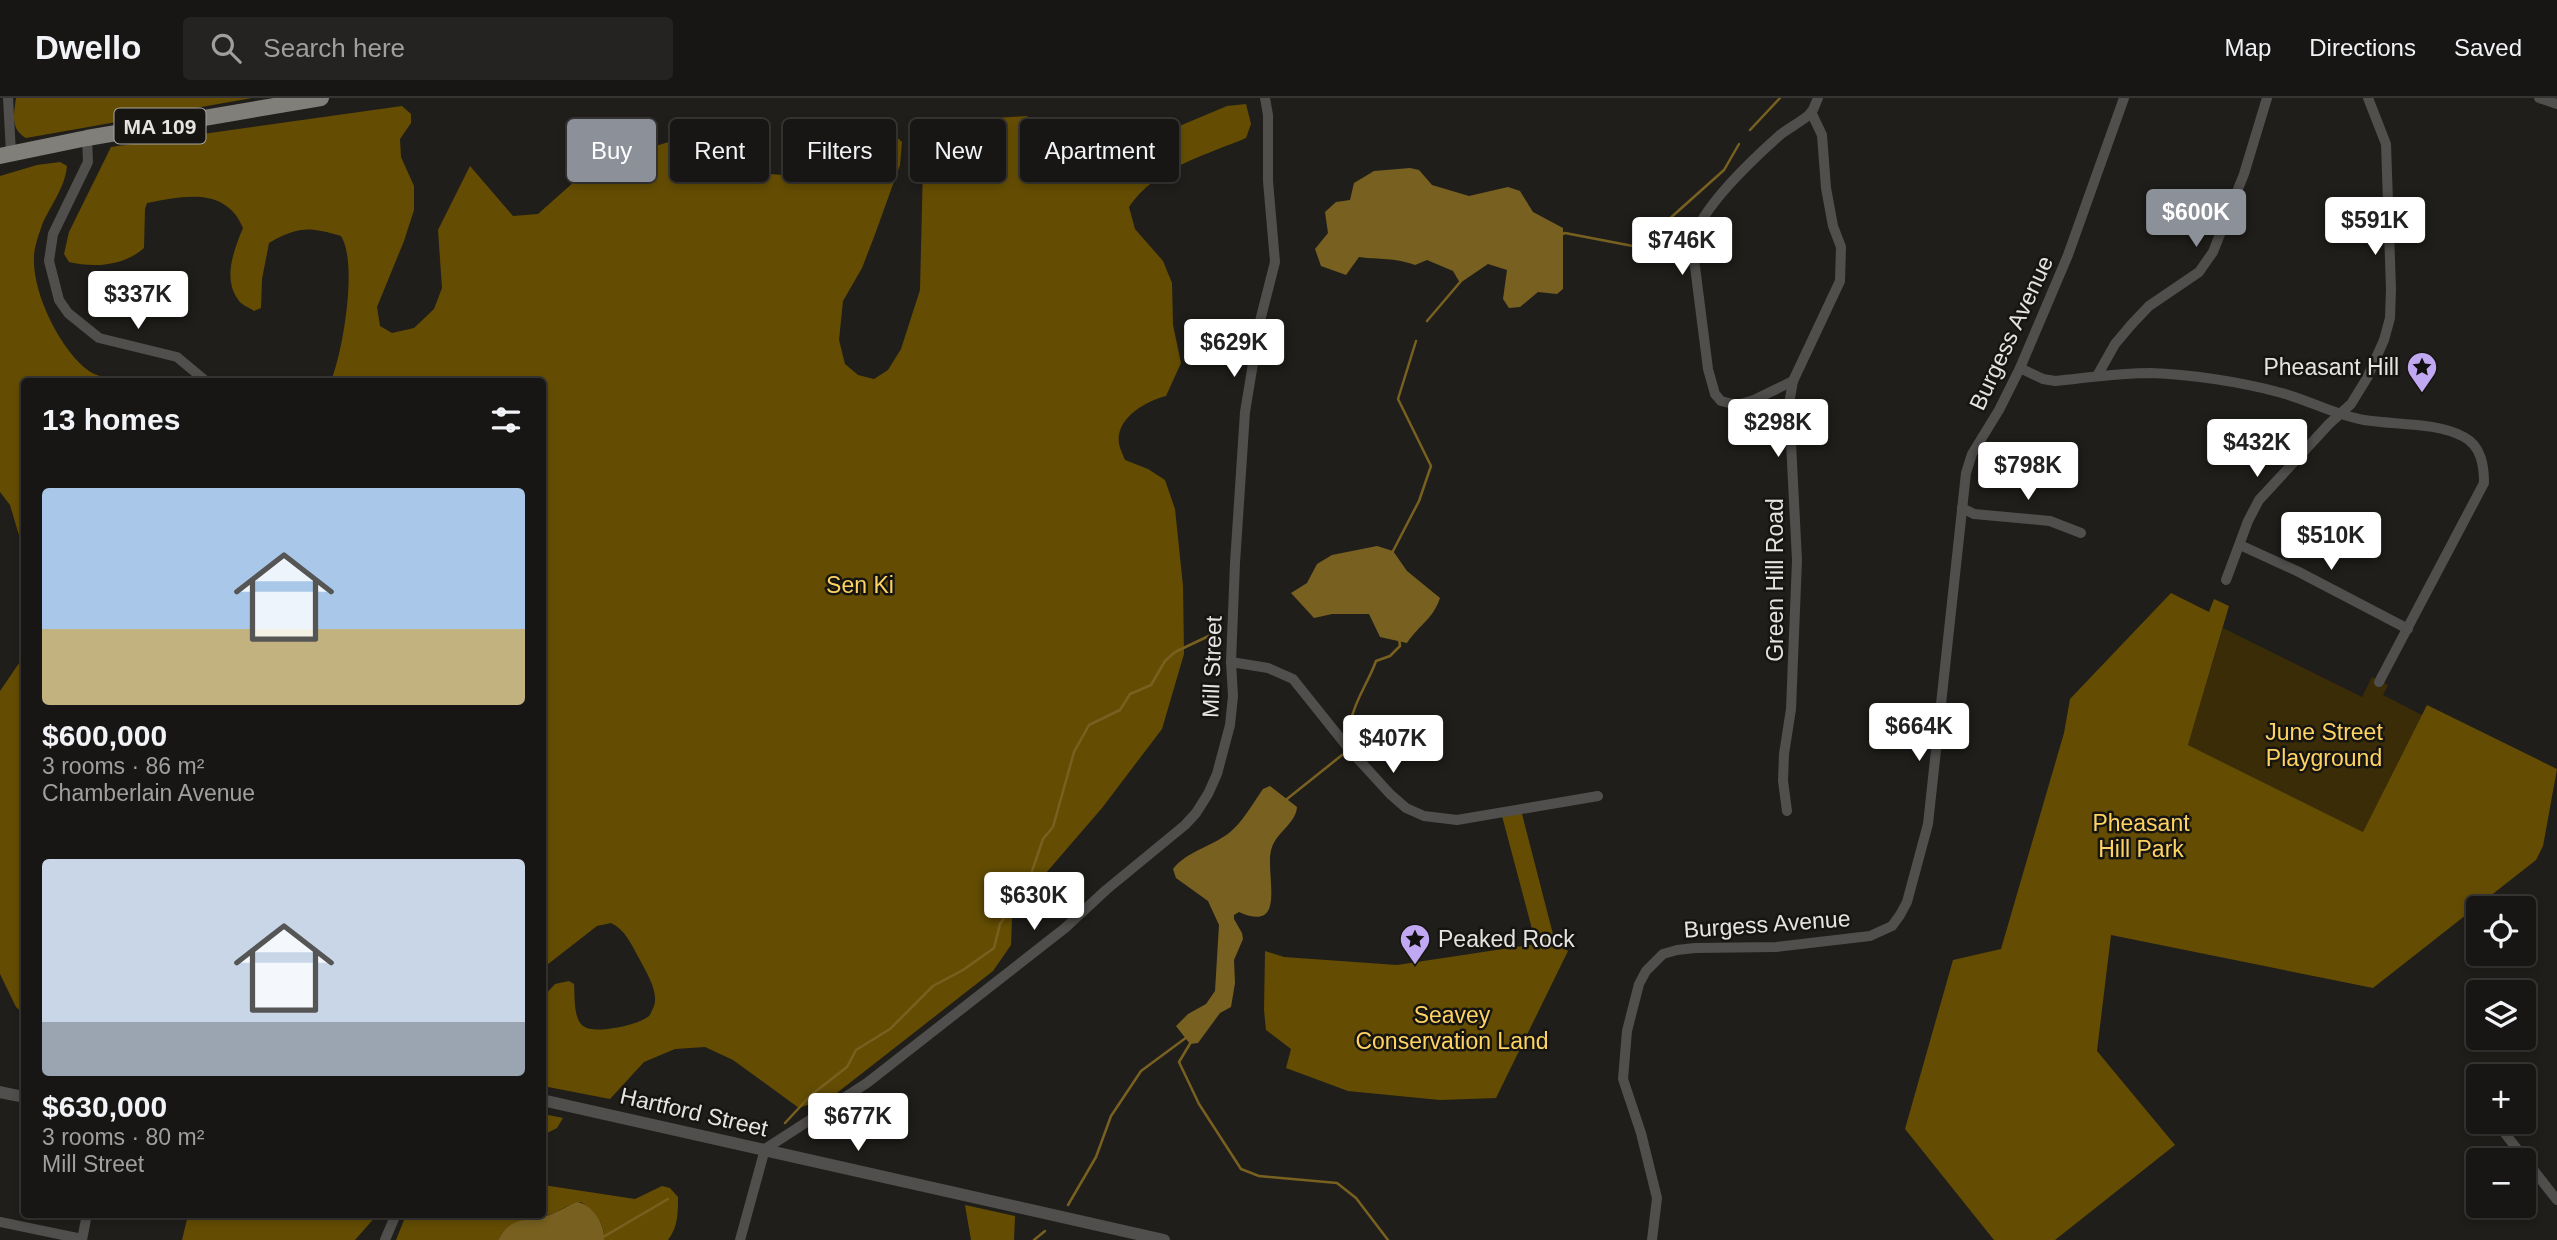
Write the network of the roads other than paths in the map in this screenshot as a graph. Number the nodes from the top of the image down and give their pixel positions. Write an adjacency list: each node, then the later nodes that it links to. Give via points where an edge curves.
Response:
1 (8, 98): 12 (street)
2 (321, 98): 11 (main road, MA 109)
3 (1265, 98): 23 (street, Mill Street, via 1275,262 1245,412)
4 (1818, 98): 10 (street)
5 (2124, 98): 13 (street, Burgess Avenue, via 2068,255)
6 (2267, 98): 14 (street, via 2213,252 2199,272 2131,325)
7 (2368, 98): 17 (street, via 2386,144 2390,318 2367,378)
8 (2539, 98): 9 (street)
9 (2557, 104)
10 (1811, 113): 16 (street, Green Hill Road, via 1822,135 1826,188 1841,247 1840,281); 16 (street, via 1771,143 1731,185 1703,216 1692,243 1715,394 1721,401 1737,405)
11 (87, 138): 12 (main road, MA 109); 15 (street, via 89,162 53,234 49,261 59,300 99,338 177,357)
12 (5, 155)
13 (2020, 368): 14 (street, via 2055,381); 18 (street, Burgess Avenue, via 1972,454)
14 (2097, 376): 17 (street, via 2148,373 2249,385)
15 (202, 378)
16 (1793, 381): 26 (street, Green Hill Road, via 1789,404 1797,613 1784,754)
17 (2342, 414): 20 (street, via 2259,500); 22 (street, via 2466,437 2484,465 2484,483)
18 (1962, 508): 19 (street, via 1974,514 2050,521); 40 (street, Burgess Avenue, via 1928,824 1900,915 1892,926 1870,936 1776,947 1676,950 1663,954 1639,984 1623,1079 1657,1198)
19 (2081, 533)
20 (2240, 545): 21 (street); 22 (street)
21 (2226, 580)
22 (2408, 629): 24 (street)
23 (1231, 662): 25 (street, via 1268,668 1293,679 1390,794 1424,816 1457,820); 31 (street, Mill Street, via 1230,725 1217,774 1196,813 1065,928 867,1083)
24 (2379, 681)
25 (1598, 796)
26 (1787, 811)
27 (0, 1092): 28 (street)
28 (21, 1096)
29 (546, 1101): 31 (street, Hartford Street)
30 (2505, 1134): 32 (street)
31 (765, 1149): 38 (street); 39 (street, Hartford Street)
32 (2557, 1200)
33 (86, 1218): 36 (street)
34 (394, 1218): 37 (street)
35 (0, 1222): 36 (street)
36 (82, 1240)
37 (384, 1240)
38 (740, 1240)
39 (1164, 1240)
40 (1653, 1240)

